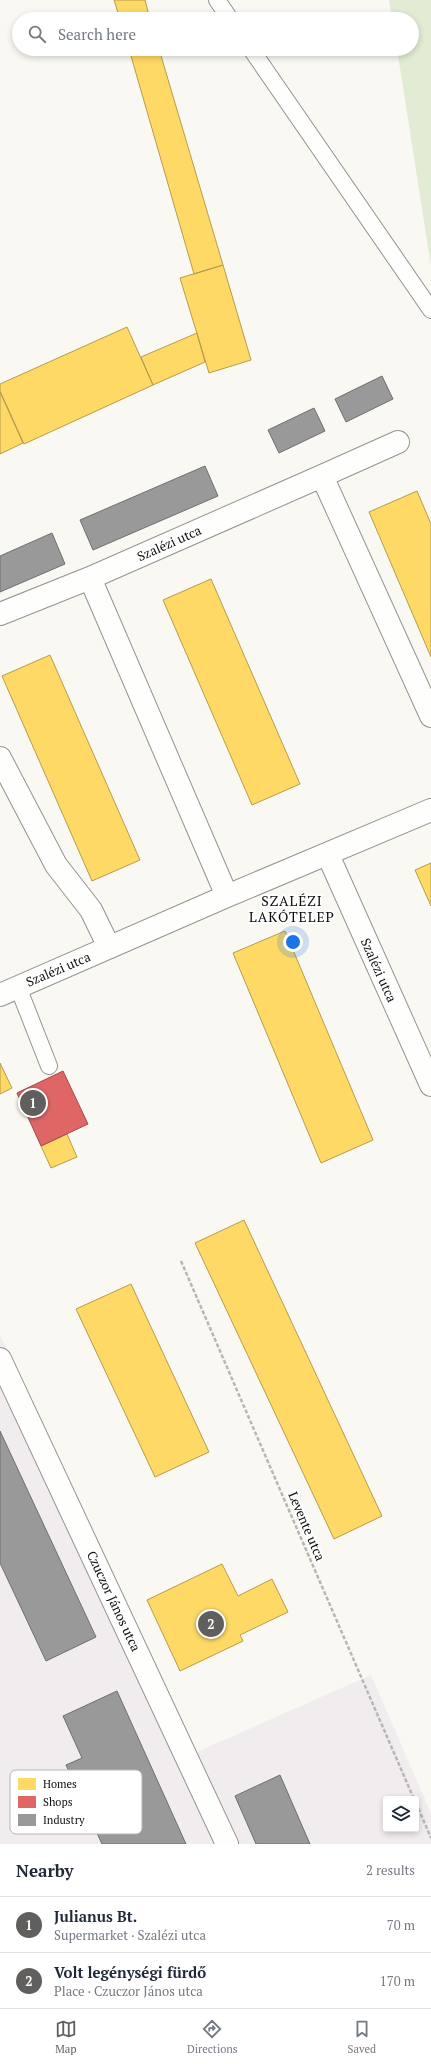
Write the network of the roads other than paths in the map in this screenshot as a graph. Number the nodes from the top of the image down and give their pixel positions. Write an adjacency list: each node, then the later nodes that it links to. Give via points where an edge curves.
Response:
1 (217, 0): 2 (lane)
2 (225, 12)
3 (256, 56): 4 (lane)
4 (431, 310)
5 (398, 442): 6 (street, Szalézi utca)
6 (322, 476): 7 (street, Szalézi utca); 9 (street)
7 (90, 578): 8 (street, Szalézi utca); 13 (street)
8 (0, 614)
9 (431, 716)
10 (0, 758): 14 (street, via 56,865 91,910)
11 (431, 810): 12 (street, Szalézi utca)
12 (328, 854): 13 (street, Szalézi utca); 17 (street, Szalézi utca)
13 (227, 896): 14 (street, Szalézi utca)
14 (109, 947): 15 (street, Szalézi utca)
15 (9, 991): 16 (lane)
16 (49, 1066)
17 (431, 1085)
18 (0, 1359): 19 (street, Czuczor János utca)
19 (226, 1844)

